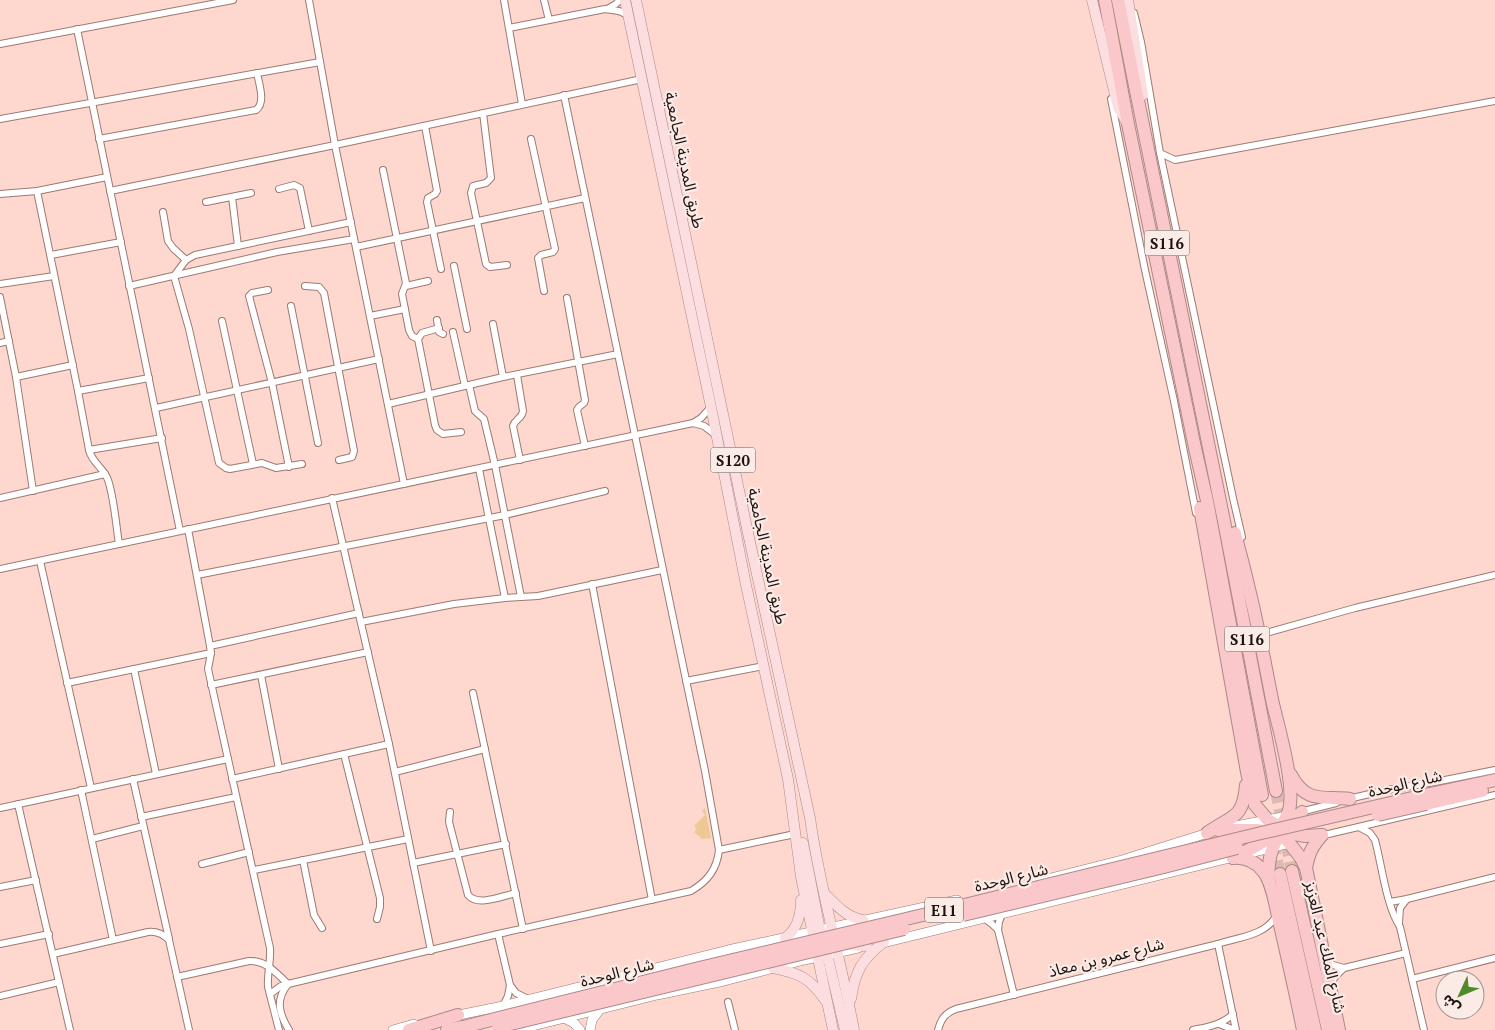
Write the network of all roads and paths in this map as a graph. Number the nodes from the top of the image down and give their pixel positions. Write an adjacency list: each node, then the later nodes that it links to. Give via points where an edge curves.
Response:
1 (233, 0): 15 (street)
2 (309, 0): 17 (street)
3 (504, 0): 14 (street)
4 (544, 0): 13 (street)
5 (620, 0): 11 (street)
6 (625, 0): 12 (main road, طريق المدينة الجامعية / S120)
7 (636, 0): 207 (main road, طريق المدينة الجامعية / S120)
8 (1092, 0): 26 (main road, via 1118,107); 141 (street, via 1095,28 1178,420 1215,617)
9 (1105, 0): 26 (highway, S116)
10 (1125, 2): 31 (street, via 1132,8 1136,21); 119 (highway, S116, via 1141,115)
11 (605, 10): 12 (street); 13 (street)
12 (628, 15): 19 (main road, طريق المدينة الجامعية / S120)
13 (549, 20): 14 (street)
14 (509, 28): 23 (street)
15 (77, 29): 16 (street); 22 (street)
16 (0, 44)
17 (320, 62): 18 (street); 30 (street)
18 (258, 73): 22 (street); 28 (street, via 261,102 256,110)
19 (642, 79): 20 (street); 99 (main road, طريق المدينة الجامعية / S120)
20 (564, 95): 23 (street); 42 (street)
21 (1495, 102): 32 (street)
22 (92, 103): 25 (street); 28 (street)
23 (522, 104): 24 (street)
24 (483, 113): 27 (street); 46 (street, via 491,176 488,182 471,188)
25 (0, 119)
26 (1128, 124): 108 (highway, S116)
27 (424, 126): 30 (street); 48 (street, via 437,190 427,200)
28 (99, 139): 35 (street)
29 (531, 139): 44 (street)
30 (335, 145): 38 (street); 47 (street)
31 (1160, 153): 32 (street); 34 (street)
32 (1175, 160): 34 (street)
33 (383, 170): 50 (street)
34 (1165, 174): 136 (street, via 1248,562)
35 (106, 177): 37 (street); 38 (street)
36 (279, 189): 49 (street, via 294,185 300,188)
37 (36, 191): 40 (street); 55 (street)
38 (110, 191): 52 (street)
39 (251, 193): 41 (street)
40 (0, 194)
41 (232, 197): 43 (street); 53 (street)
42 (586, 198): 44 (street); 82 (street)
43 (206, 202)
44 (546, 206): 46 (street); 68 (street, via 555,249 538,258)
45 (163, 212): 56 (street, via 168,241)
46 (476, 221): 48 (street); 57 (street, via 486,265)
47 (351, 222): 49 (street); 51 (street)
48 (433, 230): 50 (street); 59 (street)
49 (309, 231): 53 (street)
50 (396, 238): 54 (street); 66 (street)
51 (354, 239): 54 (street); 61 (street, via 277,252)
52 (121, 242): 55 (street); 64 (street)
53 (238, 246): 56 (street)
54 (356, 247): 73 (street)
55 (51, 256): 60 (street)
56 (186, 260): 61 (street)
57 (507, 265)
58 (454, 266): 77 (street)
59 (441, 269)
60 (54, 276): 63 (street); 85 (street)
61 (174, 276): 64 (street); 97 (street)
62 (428, 281): 66 (street)
63 (0, 284)
64 (129, 286): 91 (street)
65 (305, 286): 86 (street, via 316,286 324,293)
66 (406, 286): 72 (street, via 402,293)
67 (268, 290): 92 (street, via 249,296)
68 (544, 291)
69 (0, 297): 80 (street)
70 (567, 298): 84 (street)
71 (291, 306): 89 (street)
72 (405, 310): 73 (street); 79 (street, via 410,333)
73 (370, 316): 83 (street)
74 (437, 320): 79 (street, via 441,331 422,333)
75 (222, 321): 94 (street)
76 (493, 324): 90 (street)
77 (467, 329)
78 (454, 332): 93 (street)
79 (418, 339): 96 (street)
80 (9, 341): 81 (street); 88 (street)
81 (0, 343)
82 (618, 354): 84 (street); 103 (street)
83 (379, 360): 86 (street); 98 (street)
84 (578, 363): 87 (street); 107 (street, via 585,400 577,410)
85 (73, 365): 88 (street); 95 (street)
86 (339, 368): 89 (street); 110 (street, via 354,451 352,456)
87 (517, 375): 90 (street); 111 (street, via 523,411 513,426)
88 (16, 376): 120 (street)
89 (305, 376): 92 (street); 106 (street)
90 (504, 377): 93 (street)
91 (149, 378): 95 (street); 100 (street)
92 (272, 383): 94 (street); 115 (street)
93 (467, 386): 96 (street); 114 (street, via 475,411 484,419)
94 (237, 390): 97 (street); 112 (street)
95 (78, 391): 109 (street)
96 (429, 394): 98 (street); 102 (street, via 437,430 447,435)
97 (204, 397): 100 (street); 112 (street, via 219,463 230,469)
98 (388, 404): 118 (street)
99 (711, 406): 101 (street); 104 (main road, طريق المدينة الجامعية / S120)
100 (156, 408): 105 (street)
101 (694, 423): 103 (street); 104 (street)
102 (461, 432)
103 (635, 435): 107 (street); 132 (street)
104 (716, 435): 145 (main road, طريق المدينة الجامعية / S120)
105 (162, 438): 109 (street); 127 (street)
106 (318, 443)
107 (585, 446): 111 (street)
108 (1195, 448): 141 (highway, via 1205,541); 169 (highway, S116)
109 (89, 450): 117 (street)
110 (338, 460)
111 (520, 460): 114 (street)
112 (253, 464): 115 (street, via 262,462 276,468)
113 (302, 464): 115 (street)
114 (496, 465): 116 (street); 124 (street)
115 (289, 467)
116 (479, 468): 118 (street); 125 (street)
117 (105, 474): 120 (street); 128 (street)
118 (404, 484): 123 (street)
119 (1217, 486): 136 (highway, via 1228,507); 168 (highway, S116)
120 (33, 491): 122 (street)
121 (605, 491): 124 (street)
122 (0, 498)
123 (332, 498): 126 (street); 129 (street)
124 (505, 515): 125 (street); 137 (street)
125 (489, 518): 129 (street); 138 (street)
126 (188, 529): 127 (street); 133 (street)
127 (180, 531): 128 (street)
128 (119, 544): 130 (street)
129 (344, 546): 133 (street); 139 (street)
130 (40, 560): 131 (street); 149 (street)
131 (0, 569)
132 (662, 570): 135 (street); 148 (street)
133 (197, 575): 143 (street)
134 (1495, 575): 142 (street, via 1355,608)
135 (592, 584): 137 (street, via 538,596); 210 (street)
136 (1248, 585): 142 (highway)
137 (520, 596): 138 (street)
138 (505, 598): 140 (street)
139 (359, 613): 140 (street); 143 (street)
140 (361, 622): 144 (street)
141 (1223, 632): 160 (highway)
142 (1259, 636): 156 (highway)
143 (210, 649): 146 (street); 150 (street)
144 (368, 652): 147 (street); 152 (street)
145 (764, 666): 148 (street); 180 (main road, طريق المدينة الجامعية / S120)
146 (134, 669): 149 (street); 161 (street)
147 (261, 675): 150 (street); 157 (street)
148 (686, 681): 192 (street)
149 (68, 683): 165 (street)
150 (211, 685): 155 (street)
151 (473, 693): 153 (street)
152 (389, 744): 154 (street); 159 (street)
153 (485, 749): 159 (street); 189 (street)
154 (344, 754): 157 (street); 191 (street)
155 (228, 759): 161 (street); 163 (street)
156 (1286, 766): 172 (highway, via 1295,783 1308,796); 176 (highway)
157 (279, 769): 163 (street)
158 (1495, 770): 172 (street)
159 (395, 772): 188 (street)
160 (1247, 772): 178 (highway, via 1253,800); 183 (highway, via 1242,808)
161 (156, 774): 162 (street)
162 (133, 779): 165 (street); 179 (street)
163 (232, 779): 171 (street)
164 (1495, 780): 173 (highway, شارع الوحدة / E11)
165 (91, 788): 167 (street)
166 (1495, 788): 173 (highway, شارع الوحدة / E11)
167 (81, 790): 174 (street); 187 (street)
168 (1276, 792)
169 (1262, 795)
170 (1495, 795): 182 (street)
171 (236, 798): 179 (street); 193 (street)
172 (1350, 799): 176 (street)
173 (1425, 799): 258 (highway, شارع الوحدة / E11, bridge, via 1266,832 695,969); 268 (highway, شارع الوحدة / E11, bridge, via 1164,867)
174 (18, 804): 175 (street); 204 (street)
175 (0, 808)
176 (1293, 811): 178 (highway, via 1276,817); 184 (highway)
177 (450, 812): 195 (street)
178 (1264, 816): 183 (street); 184 (highway)
179 (141, 817): 181 (street)
180 (793, 817): 185 (main road, طريق المدينة الجامعية / S120); 222 (main road, via 802,839)
181 (143, 826): 187 (street); 227 (street)
182 (1359, 827): 186 (street); 211 (street, via 1375,840)
183 (1212, 832): 184 (highway); 216 (street, via 1122,860)
184 (1279, 832): 186 (highway); 190 (highway); 194 (highway); 196 (highway)
185 (795, 834): 192 (street); 202 (main road, طريق المدينة الجامعية / S120)
186 (1322, 835): 190 (street); 200 (highway, via 1309,852)
187 (92, 839): 226 (street)
188 (408, 839): 191 (street); 198 (street)
189 (506, 844): 195 (street); 208 (street)
190 (1293, 847): 194 (highway); 200 (highway)
191 (368, 848): 197 (street); 215 (street, via 380,898)
192 (719, 850): 210 (street, via 714,870 700,886)
193 (249, 852): 199 (street); 201 (street)
194 (1271, 852): 196 (street); 205 (highway)
195 (456, 854): 198 (street); 208 (street, via 470,898 481,901)
196 (1233, 858): 205 (highway, via 1245,858 1256,863); 212 (street)
197 (303, 860): 201 (street); 219 (street, via 314,915)
198 (413, 862): 232 (street)
199 (202, 864)
200 (1306, 868): 236 (highway)
201 (254, 870): 238 (street, via 270,948)
202 (801, 877): 222 (main road, طريق المدينة الجامعية / S120); 225 (main road, via 800,914)
203 (1495, 877): 209 (street)
204 (36, 880): 206 (street); 223 (street)
205 (1269, 883): 213 (highway)
206 (0, 886)
207 (824, 892): 216 (main road, via 852,918); 217 (main road, طريق المدينة الجامعية / S120)
208 (516, 893): 220 (street)
209 (1407, 899): 211 (street); 218 (street, via 1399,910)
210 (652, 900): 220 (street)
211 (1390, 902): 218 (street)
212 (1002, 914): 214 (street); 221 (street)
213 (1277, 914): 230 (street, شارع عمرو بن معاذ, via 1263,930); 278 (highway)
214 (984, 918): 221 (street); 228 (street)
215 (377, 920)
216 (863, 920): 217 (street)
217 (832, 927): 222 (street); 233 (main road, طريق المدينة الجامعية / S120)
218 (1400, 927): 234 (street)
219 (322, 928)
220 (523, 929): 224 (street)
221 (998, 930): 248 (street)
222 (816, 931): 225 (street); 233 (main road)
223 (49, 934): 229 (street); 235 (street)
224 (498, 934): 232 (street); 246 (street)
225 (785, 938): 250 (street)
226 (113, 940): 227 (street, via 152,932); 235 (street)
227 (169, 940): 241 (street)
228 (884, 942): 231 (street); 254 (main road, via 870,953 858,970)
229 (0, 944)
230 (1218, 944): 248 (street, شارع عمرو بن معاذ); 256 (street)
231 (867, 946): 233 (main road, via 849,946)
232 (432, 950): 244 (street)
233 (829, 952): 239 (street); 252 (main road, طريق المدينة الجامعية / S120); 254 (main road, طريق المدينة الجامعية / S120); 274 (main road)
234 (1406, 953): 240 (street); 242 (street)
235 (53, 954): 243 (street)
236 (1325, 958): 240 (street); 245 (highway)
237 (1495, 958): 242 (street)
238 (270, 966): 241 (street, via 249,961); 244 (street); 247 (street)
239 (773, 968): 252 (main road, via 800,975 816,988); 255 (street)
240 (1344, 968): 245 (street)
241 (177, 977): 263 (street)
242 (1412, 979): 282 (street)
243 (59, 982): 249 (street); 262 (street)
244 (288, 984): 247 (street); 264 (street, via 280,995 279,1005)
245 (1330, 984): 281 (highway)
246 (510, 985): 250 (street, via 516,993); 253 (street)
247 (270, 994): 261 (street)
248 (1014, 995): 260 (street, شارع عمرو بن معاذ, via 956,1009 949,1012)
249 (0, 996)
250 (529, 1000): 253 (street)
251 (728, 1002): 272 (street)
252 (827, 1004): 273 (main road, طريق المدينة الجامعية / S120)
253 (503, 1006): 258 (street)
254 (850, 1007): 275 (main road, طريق المدينة الجامعية / S120)
255 (600, 1009): 257 (street); 271 (street)
256 (1233, 1014): 259 (street); 277 (street)
257 (563, 1018): 269 (street); 270 (street)
258 (460, 1021): 265 (street, via 424,1022); 266 (highway); 267 (highway, شارع الوحدة / E11)
259 (1219, 1024): 276 (street); 277 (street)
260 (939, 1026)
261 (280, 1029)
262 (70, 1030)
263 (188, 1030)
264 (289, 1030)
265 (393, 1030)
266 (409, 1030)
267 (447, 1030)
268 (486, 1030)
269 (516, 1030)
270 (580, 1030)
271 (590, 1030)
272 (735, 1030)
273 (833, 1030)
274 (845, 1030)
275 (854, 1030)
276 (1193, 1030)
277 (1235, 1030)
278 (1304, 1030)
279 (1315, 1030): 280 (highway, شارع الملك عبد العزيز, via 1286,872)
280 (1328, 1030)
281 (1340, 1030)
282 (1424, 1030)

